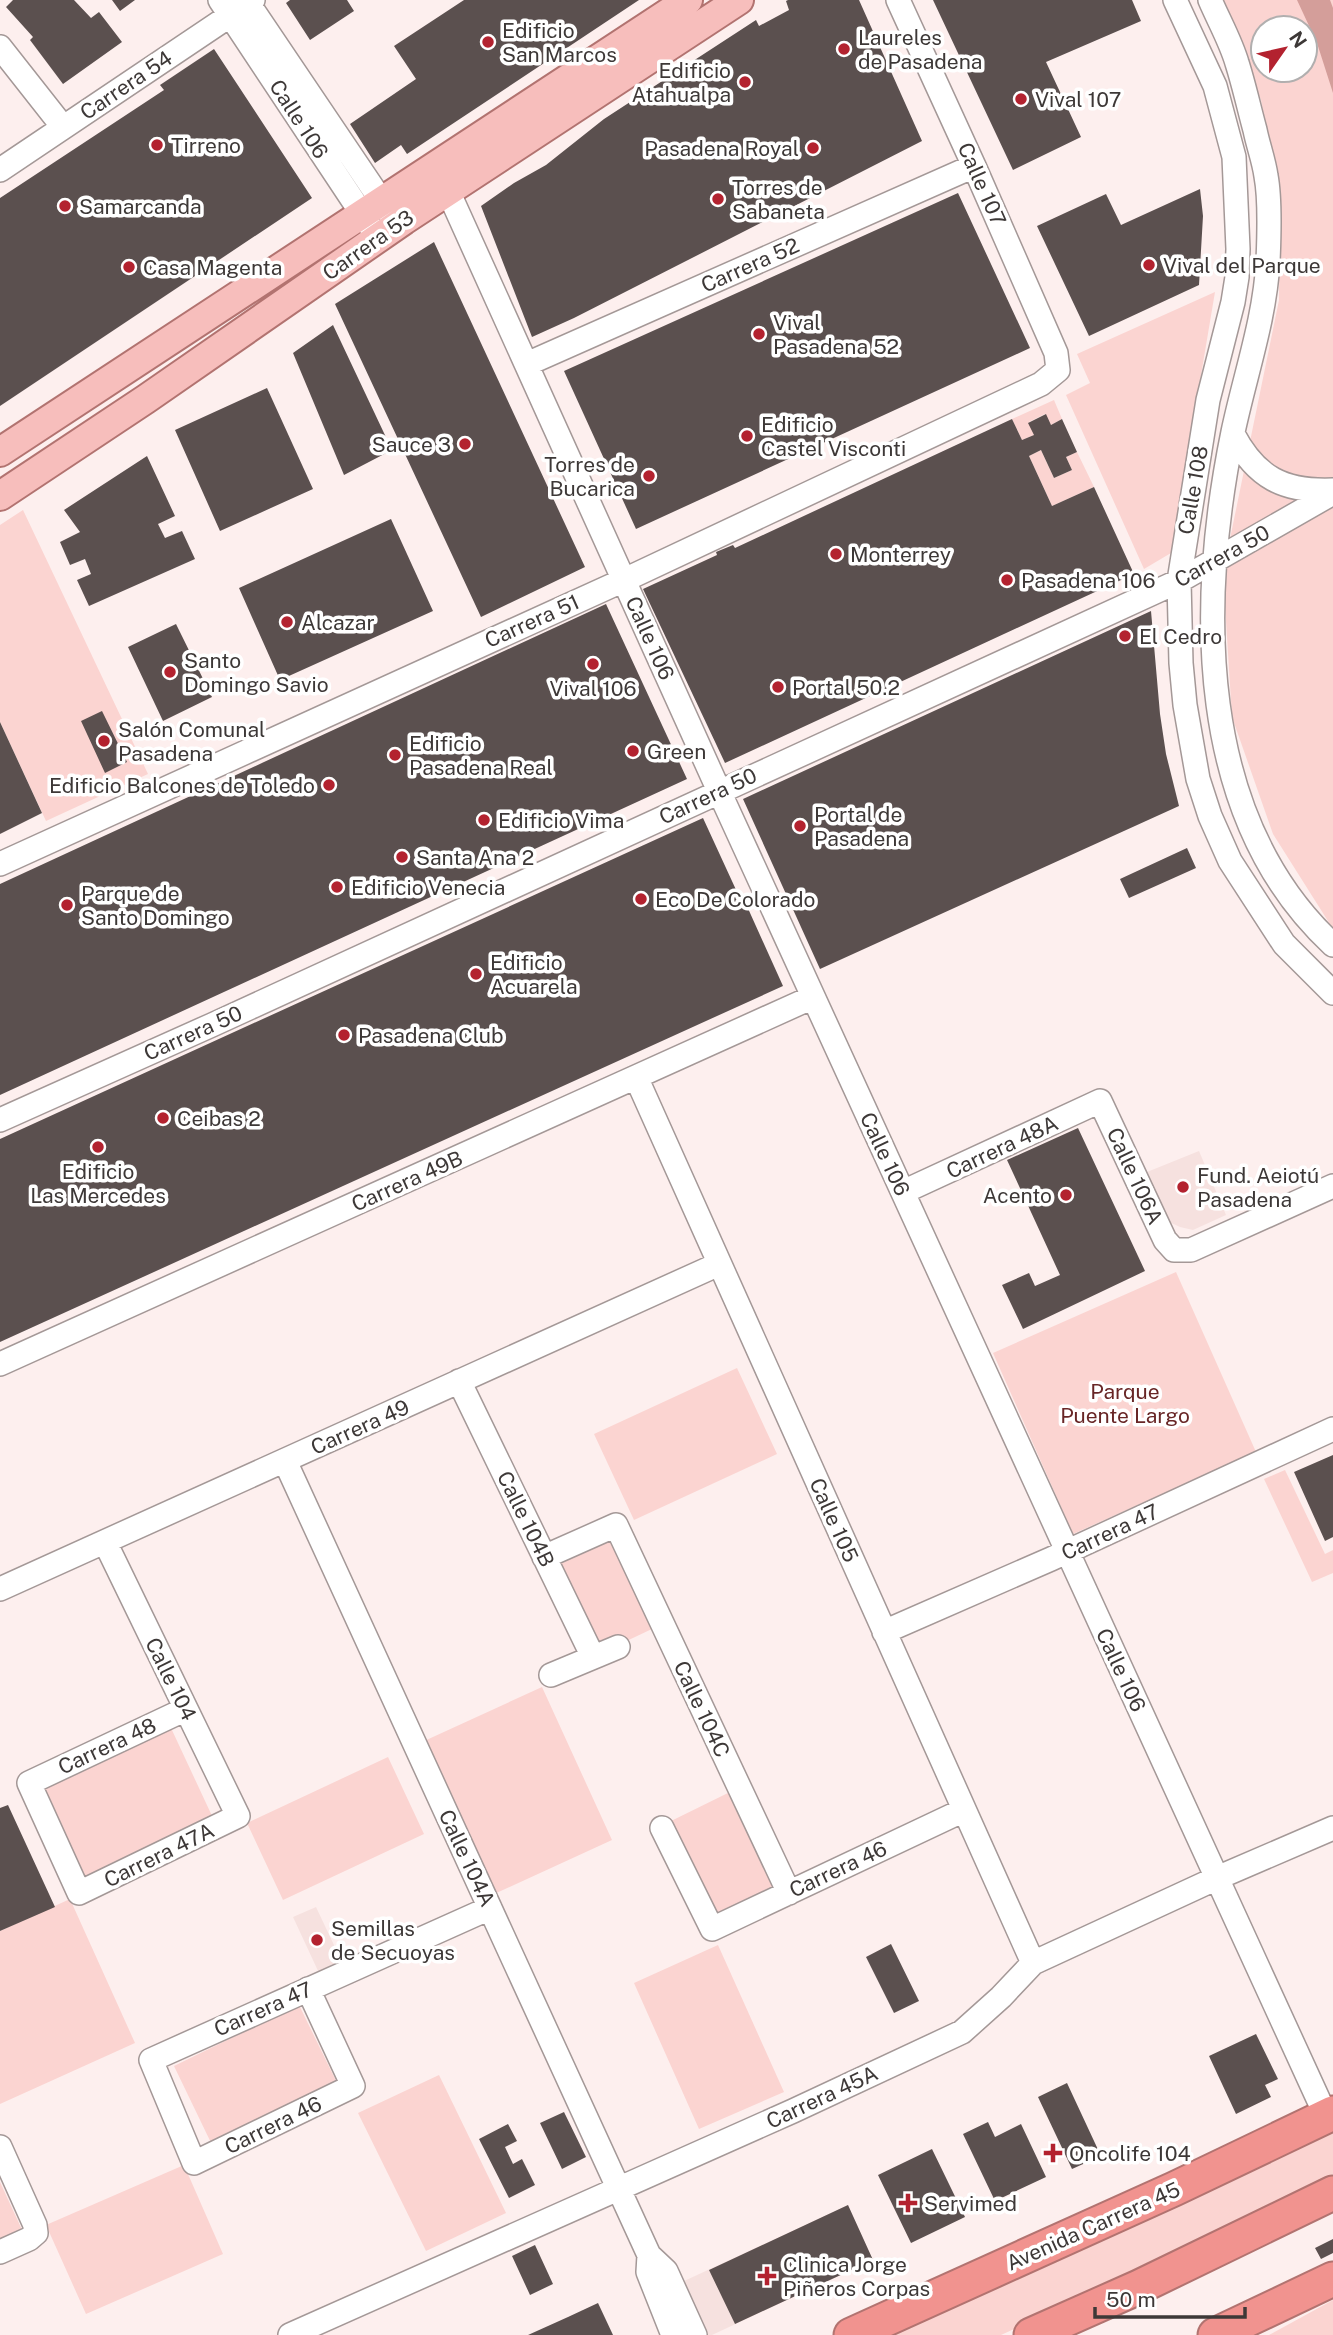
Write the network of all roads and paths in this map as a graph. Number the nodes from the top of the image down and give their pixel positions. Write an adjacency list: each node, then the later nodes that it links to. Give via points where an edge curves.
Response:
1 (688, 0): 12 (main road, Carrera 53)
2 (739, 0): 11 (main road, Carrera 53)
3 (898, 0): 9 (street, Calle 107)
4 (1175, 0): 22 (street, Calle 108, via 1215,86 1234,157 1237,249 1233,302 1208,400)
5 (1210, 0): 16 (street, Calle 108, via 1237,61 1267,177 1268,260 1263,304)
6 (240, 4): 8 (street, Carrera 54); 12 (street, Calle 106)
7 (0, 47): 8 (street)
8 (64, 127): 10 (street, Carrera 54)
9 (974, 166): 14 (street, Carrera 52); 15 (street, Calle 107, via 1056,353)
10 (0, 170)
11 (448, 191): 13 (main road, Carrera 53); 14 (street, Calle 106)
12 (372, 207): 13 (street, Calle 106); 17 (main road, Carrera 53)
13 (388, 231): 19 (main road, Carrera 53)
14 (527, 363): 21 (street, Calle 106)
15 (1058, 370): 21 (street, Carrera 51, via 1041,384)
16 (1233, 434): 18 (street, via 1260,472 1299,489); 20 (street, Calle 108)
17 (0, 452)
18 (1333, 492): 20 (street, Carrera 50)
19 (0, 496)
20 (1214, 562): 22 (street, Carrera 50); 25 (street, Calle 108, via 1215,665 1223,739 1237,793 1289,895)
21 (624, 580): 23 (street, Calle 106); 24 (street, Carrera 51)
22 (1179, 581): 23 (street, Carrera 50); 26 (street, Calle 108, via 1185,705 1210,817 1261,912 1284,944)
23 (719, 791): 27 (street, Calle 106); 30 (street, Carrera 50)
24 (0, 863)
25 (1333, 944)
26 (1333, 993)
27 (813, 997): 28 (street, Carrera 49B); 32 (street, Calle 106)
28 (636, 1077): 33 (street, Calle 105); 34 (street, Carrera 49B)
29 (1100, 1101): 31 (street, Calle 106A, via 1165,1240 1174,1250 1191,1250); 32 (street, Carrera 48A)
30 (0, 1120)
31 (1333, 1186)
32 (903, 1192): 39 (street, Calle 106)
33 (719, 1264): 35 (street, Carrera 49); 42 (street, Calle 105)
34 (0, 1364)
35 (459, 1381): 37 (street, Carrera 49); 40 (street, Calle 104B)
36 (1333, 1429): 39 (street, Carrera 47)
37 (285, 1461): 38 (street, Carrera 49); 54 (street, Calle 104A)
38 (105, 1542): 41 (street, Carrera 49); 46 (street, Calle 104)
39 (1067, 1552): 42 (street, Carrera 47); 51 (street, Calle 106)
40 (544, 1557): 44 (street, Calle 104B); 53 (street, Calle 104C, via 615,1525)
41 (0, 1589)
42 (884, 1632): 47 (street, Calle 105)
43 (618, 1647): 44 (street)
44 (593, 1657): 45 (street)
45 (551, 1675)
46 (186, 1709): 48 (street, Calle 104); 52 (street, Carrera 48, via 29,1783)
47 (964, 1810): 53 (street, Carrera 46); 55 (street, Calle 105)
48 (238, 1816): 52 (street, Carrera 47A)
49 (663, 1828): 53 (street, Carrera 46, via 712,1929)
50 (1333, 1828): 51 (street, Carrera 45A)
51 (1217, 1878): 55 (street, Carrera 45A); 57 (street, Calle 106)
52 (79, 1893)
53 (789, 1893)
54 (490, 1908): 56 (street, Carrera 47); 60 (street, Calle 104A)
55 (1033, 1963): 60 (street, Carrera 45A, via 962,2032)
56 (308, 1989): 59 (street, Carrera 46, via 353,2086); 59 (street, Carrera 47, via 150,2060)
57 (1329, 2115): 68 (highway, Avenida Carrera 45)
58 (0, 2147): 62 (street, via 36,2233)
59 (194, 2163)
60 (618, 2189): 63 (street, Calle 104A); 65 (street, Carrera 45A)
61 (1333, 2193): 69 (highway)
62 (0, 2252)
63 (649, 2255): 66 (street, Calle 104A, via 648,2272); 67 (street, Calle 104A, via 666,2271)
64 (1333, 2279): 70 (highway)
65 (290, 2335)
66 (673, 2335)
67 (695, 2335)
68 (851, 2335)
69 (1031, 2335)
70 (1215, 2335)

